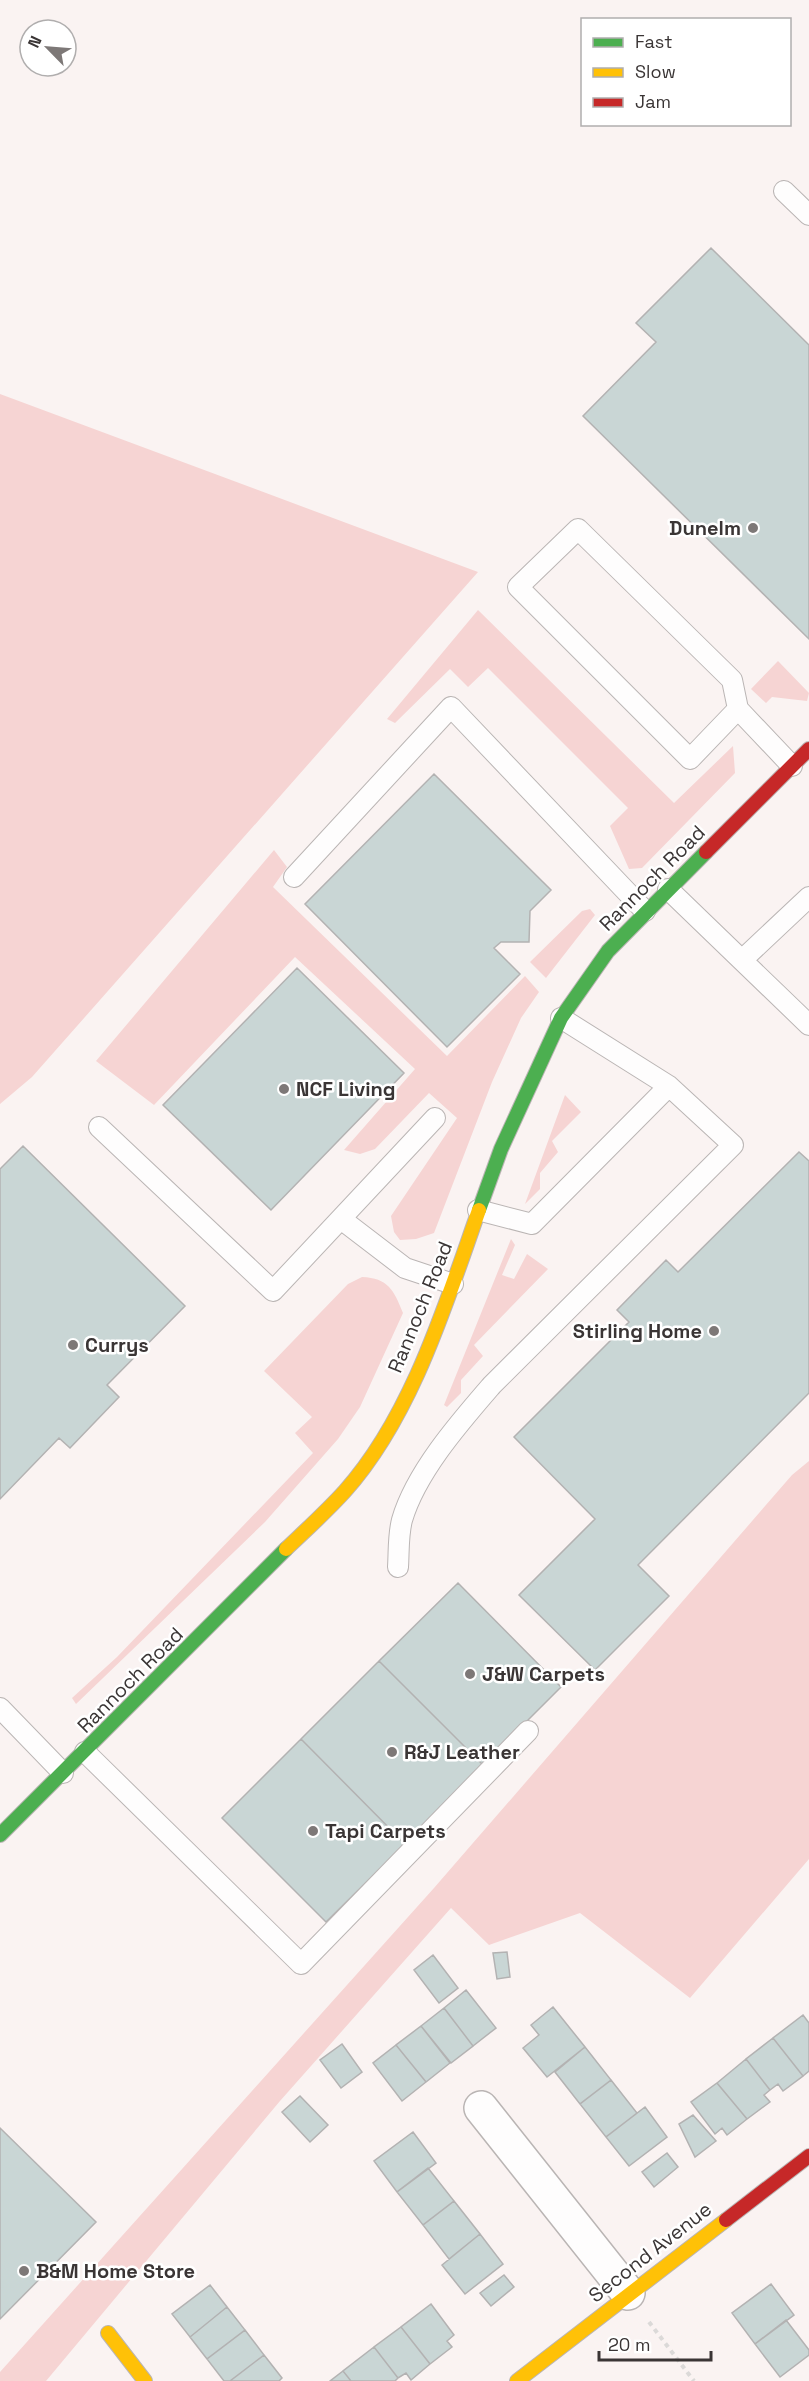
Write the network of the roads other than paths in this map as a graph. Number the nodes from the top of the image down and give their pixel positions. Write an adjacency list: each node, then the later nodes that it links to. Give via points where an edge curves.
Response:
1 (784, 191): 2 (lane)
2 (809, 215)
3 (738, 709): 3 (lane, via 690,759 518,587 578,529 732,680); 5 (lane)
4 (809, 749): 5 (street, Rannoch Road)
5 (792, 766): 7 (street, Rannoch Road)
6 (294, 877): 9 (lane, via 451,707)
7 (668, 889): 9 (street, Rannoch Road); 10 (lane)
8 (809, 896): 10 (lane)
9 (645, 912): 11 (street, Rannoch Road, via 609,951)
10 (742, 960): 12 (lane)
11 (561, 1018): 13 (lane); 16 (street, Rannoch Road, via 501,1149)
12 (809, 1025)
13 (669, 1086): 16 (lane, via 532,1224); 19 (lane, via 733,1145 492,1385 459,1423 418,1486 402,1521)
14 (435, 1118): 17 (lane)
15 (99, 1127): 17 (lane, via 273,1292)
16 (478, 1210): 18 (street, Rannoch Road)
17 (341, 1219): 18 (lane, via 405,1268)
18 (453, 1284): 22 (street, Rannoch Road, via 415,1377 383,1438 346,1490)
19 (398, 1567)
20 (0, 1708): 23 (lane)
21 (528, 1731): 22 (lane, via 301,1964)
22 (86, 1752): 23 (street, Rannoch Road)
23 (63, 1773): 24 (street, Rannoch Road)
24 (0, 1836)
25 (481, 2108): 27 (street)
26 (809, 2156): 27 (street, Second Avenue)
27 (628, 2293): 30 (street, Second Avenue)
28 (108, 2333): 29 (street)
29 (145, 2381)
30 (517, 2381)

